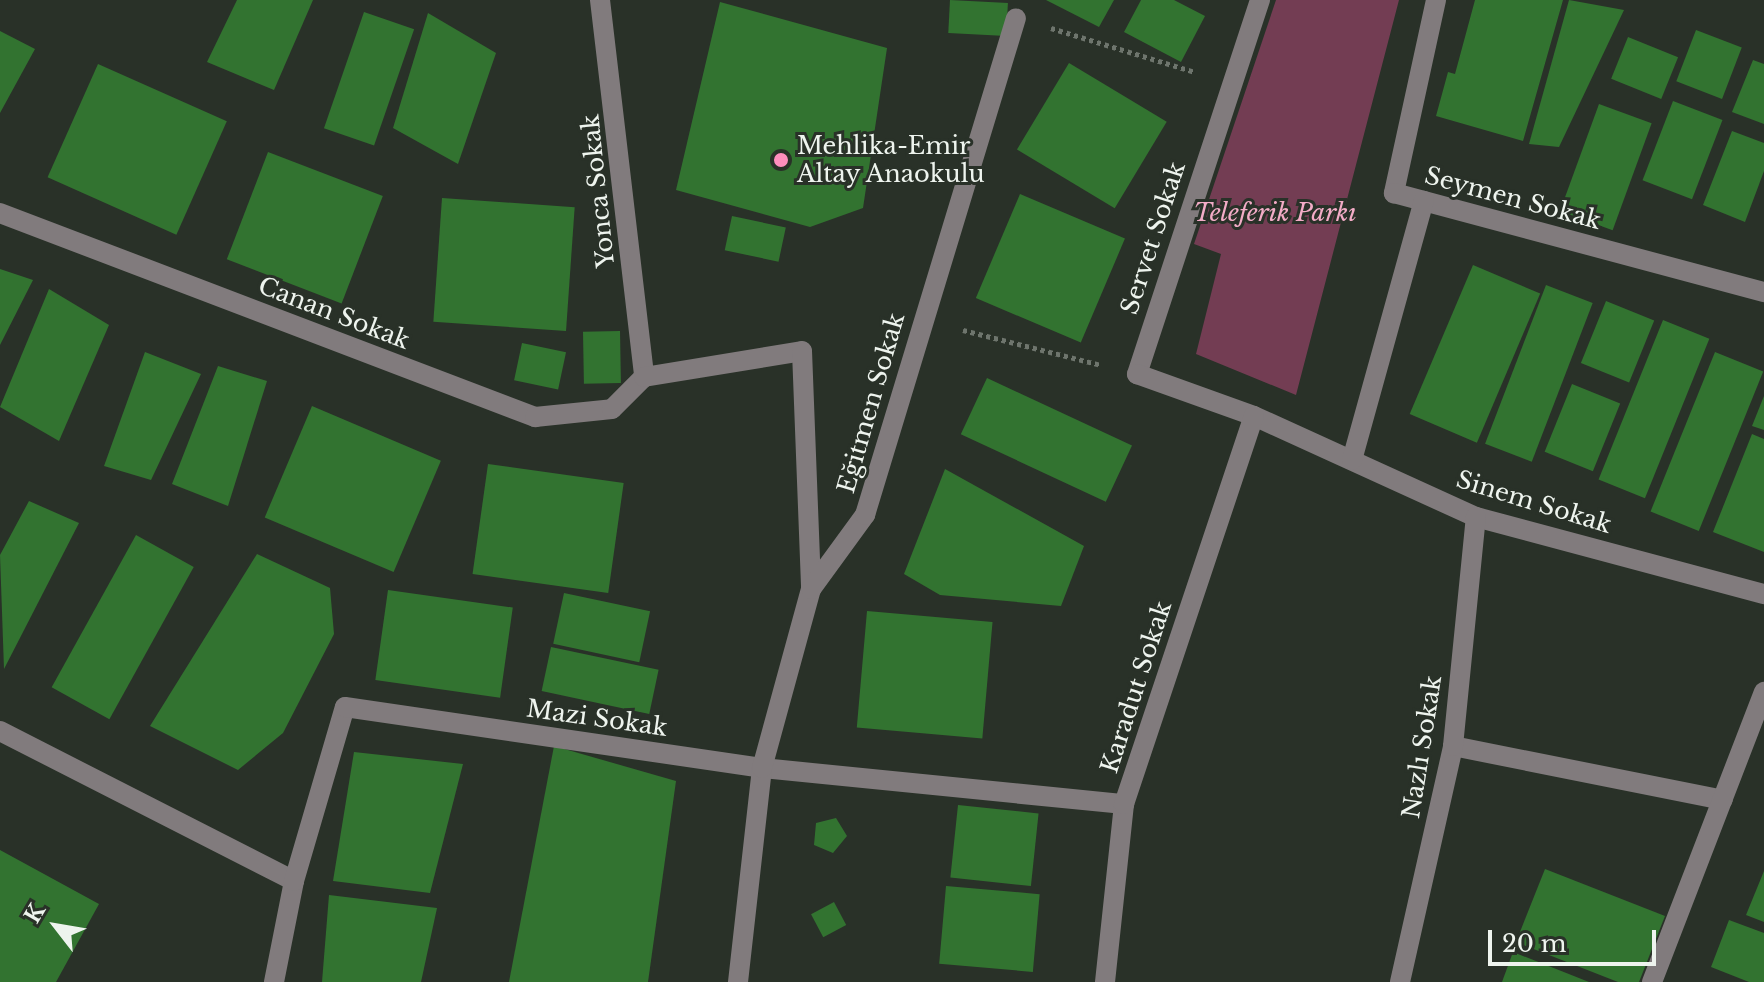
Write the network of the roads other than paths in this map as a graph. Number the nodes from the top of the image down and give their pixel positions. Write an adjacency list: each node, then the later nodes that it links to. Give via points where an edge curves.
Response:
1 (600, 0): 8 (street, Yonca Sokak)
2 (1260, 0): 9 (street, Servet Sokak, via 1137,374)
3 (1436, 0): 5 (street, Seymen Sokak, via 1394,193)
4 (1016, 18): 12 (street, Eğitmen Sokak, via 865,515)
5 (1424, 201): 7 (street, Seymen Sokak); 10 (street)
6 (0, 213): 8 (street, Canan Sokak, via 535,417 612,409)
7 (1764, 292)
8 (644, 377): 12 (street, via 802,351)
9 (1254, 416): 10 (street, Sinem Sokak); 19 (street, Karadut Sokak)
10 (1352, 460): 11 (street, Sinem Sokak)
11 (1476, 517): 13 (street, Sinem Sokak); 16 (street, Nazlı Sokak)
12 (811, 589): 17 (street, Eğitmen Sokak)
13 (1764, 594)
14 (1764, 692): 18 (street)
15 (0, 731): 20 (street)
16 (1453, 746): 18 (street); 24 (street, Nazlı Sokak)
17 (762, 768): 19 (street, Mazi Sokak); 20 (street, Mazi Sokak, via 345,707); 22 (street, Eğitmen Sokak)
18 (1723, 800): 25 (street)
19 (1124, 804): 23 (street, Karadut Sokak)
20 (294, 881): 21 (street, Mazi Sokak)
21 (274, 982)
22 (738, 982)
23 (1105, 982)
24 (1400, 982)
25 (1652, 982)

